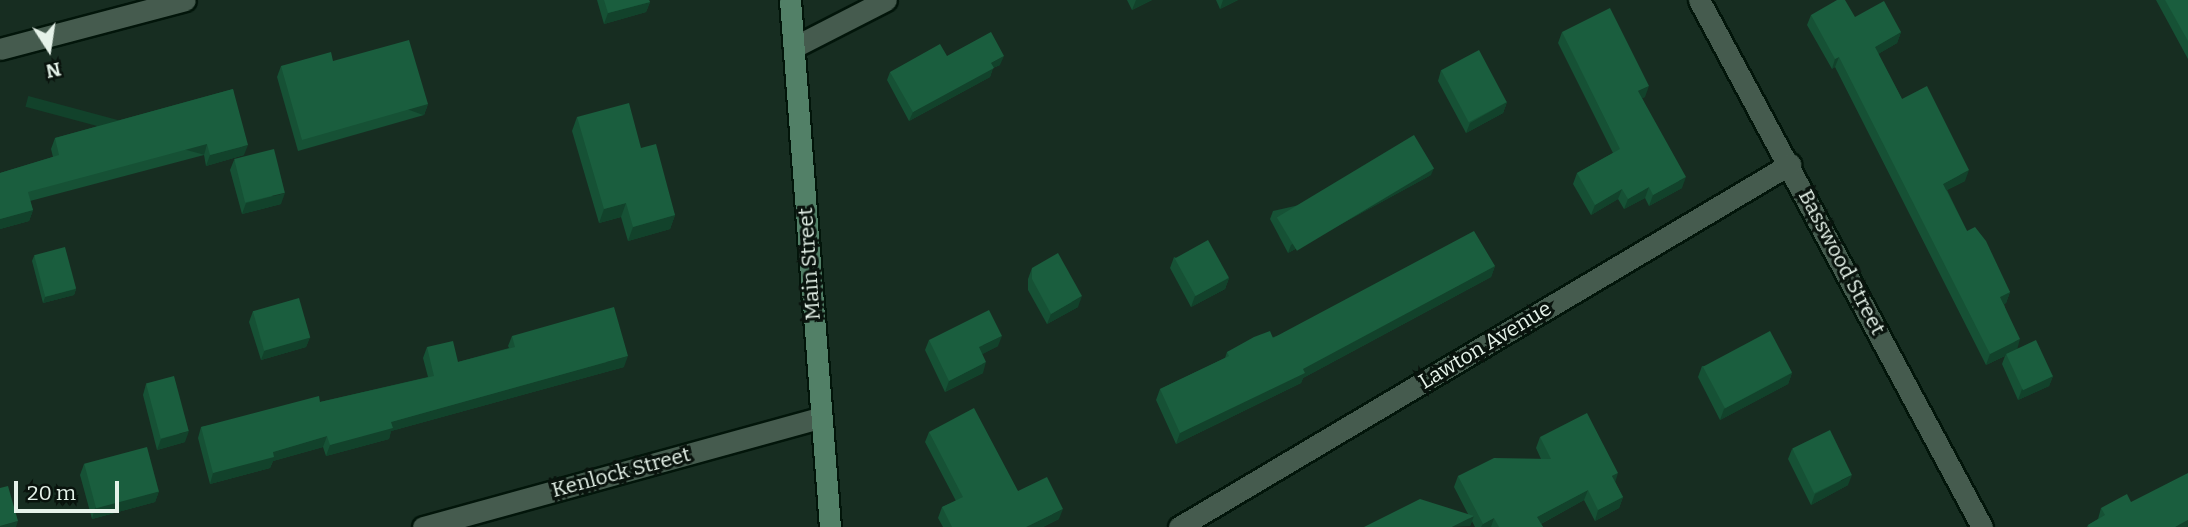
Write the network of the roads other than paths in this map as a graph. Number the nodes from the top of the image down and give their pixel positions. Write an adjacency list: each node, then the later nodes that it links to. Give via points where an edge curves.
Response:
1 (185, 0): 6 (street)
2 (790, 0): 5 (main road, Main Street)
3 (886, 0): 5 (street)
4 (1699, 0): 7 (street, Basswood Street)
5 (794, 47): 8 (main road, Main Street)
6 (0, 49)
7 (1790, 164): 11 (street, Lawton Avenue); 12 (street, Basswood Street)
8 (820, 418): 9 (street, Kenlock Street); 10 (main road, Main Street)
9 (423, 527)
10 (830, 527)
11 (1180, 527)
12 (1982, 527)

